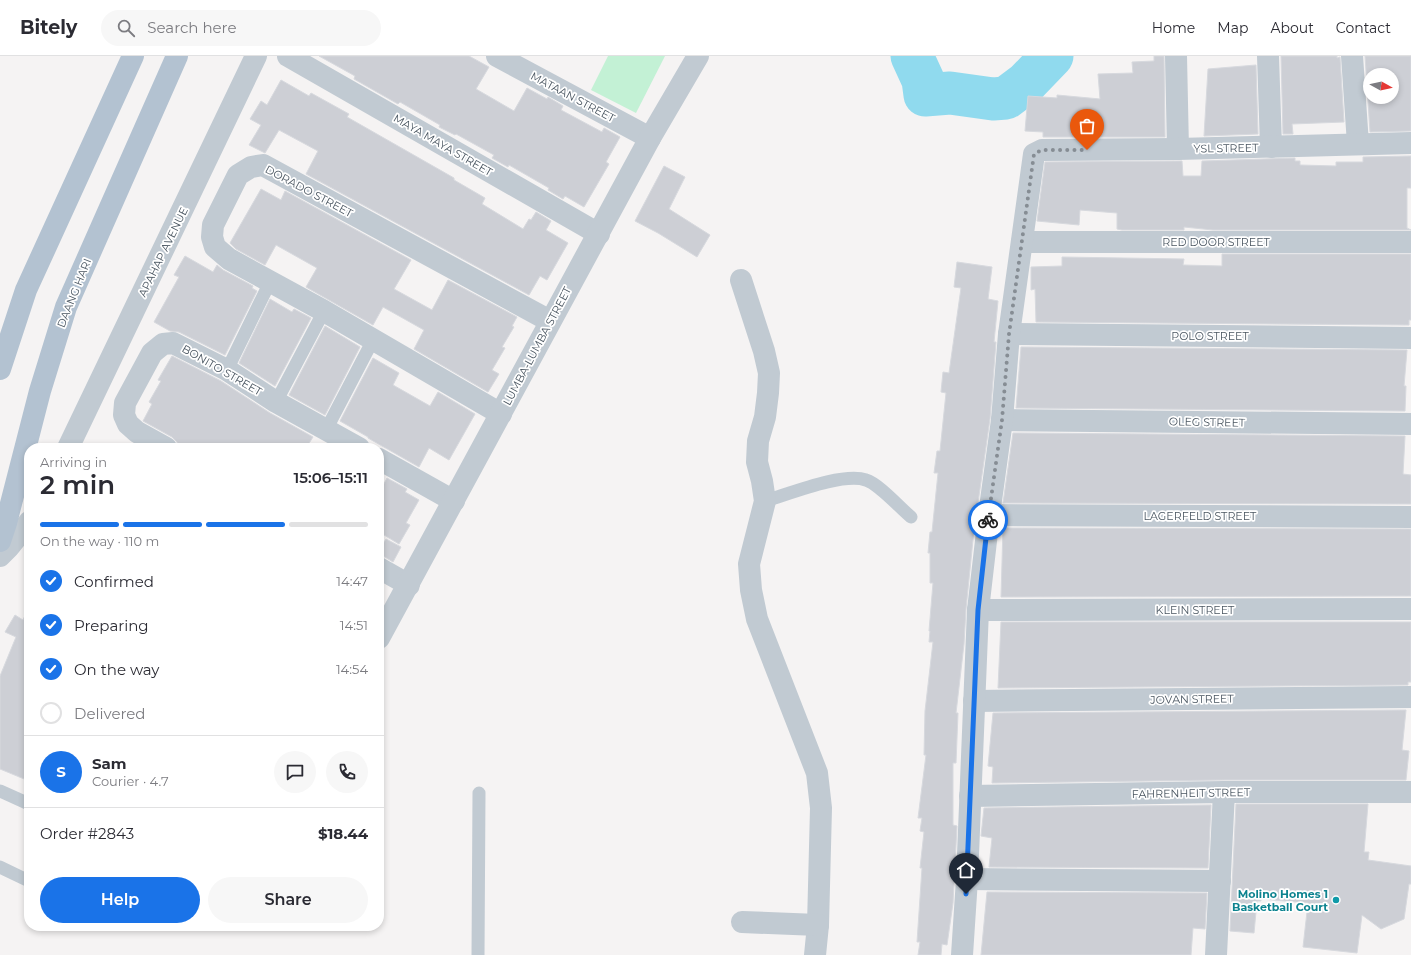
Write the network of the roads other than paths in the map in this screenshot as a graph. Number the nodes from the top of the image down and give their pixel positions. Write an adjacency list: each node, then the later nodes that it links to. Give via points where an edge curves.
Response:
1 (133, 56): 25 (main road, via 26,290)
2 (177, 56): 32 (main road, DAANG HARI, via 66,306)
3 (256, 56): 33 (street, APAHAP AVENUE)
4 (288, 56): 15 (street, MAYA MAYA STREET)
5 (497, 56): 10 (street, MATAAN STREET)
6 (698, 56): 10 (street, LUMBA-LUMBA STREET)
7 (1176, 56): 14 (street)
8 (1268, 56): 13 (street)
9 (1352, 56): 12 (street)
10 (650, 138): 15 (street, LUMBA-LUMBA STREET)
11 (1411, 143): 12 (street, YSL STREET)
12 (1358, 144): 13 (street, YSL STREET)
13 (1271, 147): 14 (street, YSL STREET)
14 (1178, 149): 16 (street, YSL STREET, via 1042,150 1034,154)
15 (599, 234): 21 (street, LUMBA-LUMBA STREET)
16 (1022, 242): 17 (street, RED DOOR STREET); 22 (street)
17 (1411, 242)
18 (741, 280): 39 (street, via 769,372 757,462)
19 (270, 282): 20 (street, DORADO STREET); 21 (street, DORADO STREET, via 229,259 215,247 212,237 213,225 238,175 251,167 263,165); 26 (lane)
20 (324, 312): 24 (street, DORADO STREET); 27 (lane)
21 (550, 321): 28 (street, LUMBA-LUMBA STREET)
22 (1009, 334): 23 (street, POLO STREET); 29 (street)
23 (1411, 338)
24 (373, 340): 28 (street, DORADO STREET); 31 (lane)
25 (0, 369)
26 (227, 370): 27 (street, BONITO STREET); 34 (street, BONITO STREET, via 173,343 163,344 152,353 125,403 124,415 132,428)
27 (276, 402): 31 (street, BONITO STREET)
28 (501, 414): 38 (street, LUMBA-LUMBA STREET)
29 (1002, 420): 30 (street, OLEG STREET); 40 (street)
30 (1411, 424)
31 (326, 430): 35 (street, BONITO STREET)
32 (27, 443)
33 (70, 443)
34 (158, 443)
35 (349, 443)
36 (24, 453): 44 (main road, DAANG HARI)
37 (384, 462): 38 (street)
38 (454, 501): 47 (street, LUMBA-LUMBA STREET)
39 (765, 501): 41 (lane, via 840,479 860,479 878,487); 64 (street, via 750,564 750,590 757,619 817,773 821,808)
40 (989, 515): 42 (street, LAGERFELD STREET); 49 (street)
41 (911, 517)
42 (1411, 517)
43 (24, 528): 45 (street)
44 (0, 541)
45 (0, 556)
46 (384, 571): 47 (street)
47 (409, 585): 50 (street, LUMBA-LUMBA STREET)
48 (1411, 609): 49 (street, KLEIN STREET)
49 (978, 610): 52 (street)
50 (384, 629)
51 (1411, 697): 52 (street, JOVAN STREET)
52 (974, 701): 57 (street)
53 (0, 791): 58 (lane)
54 (1224, 792): 55 (street, FAHRENHEIT STREET); 57 (street, FAHRENHEIT STREET); 62 (street)
55 (1411, 792)
56 (479, 793): 65 (lane)
57 (970, 796): 61 (street)
58 (24, 802)
59 (0, 867): 60 (lane)
60 (24, 879)
61 (967, 879): 62 (street); 67 (street)
62 (1220, 881): 68 (street)
63 (742, 922): 64 (street)
64 (818, 925): 66 (street)
65 (478, 955)
66 (815, 955)
67 (962, 955)
68 (1216, 955)

